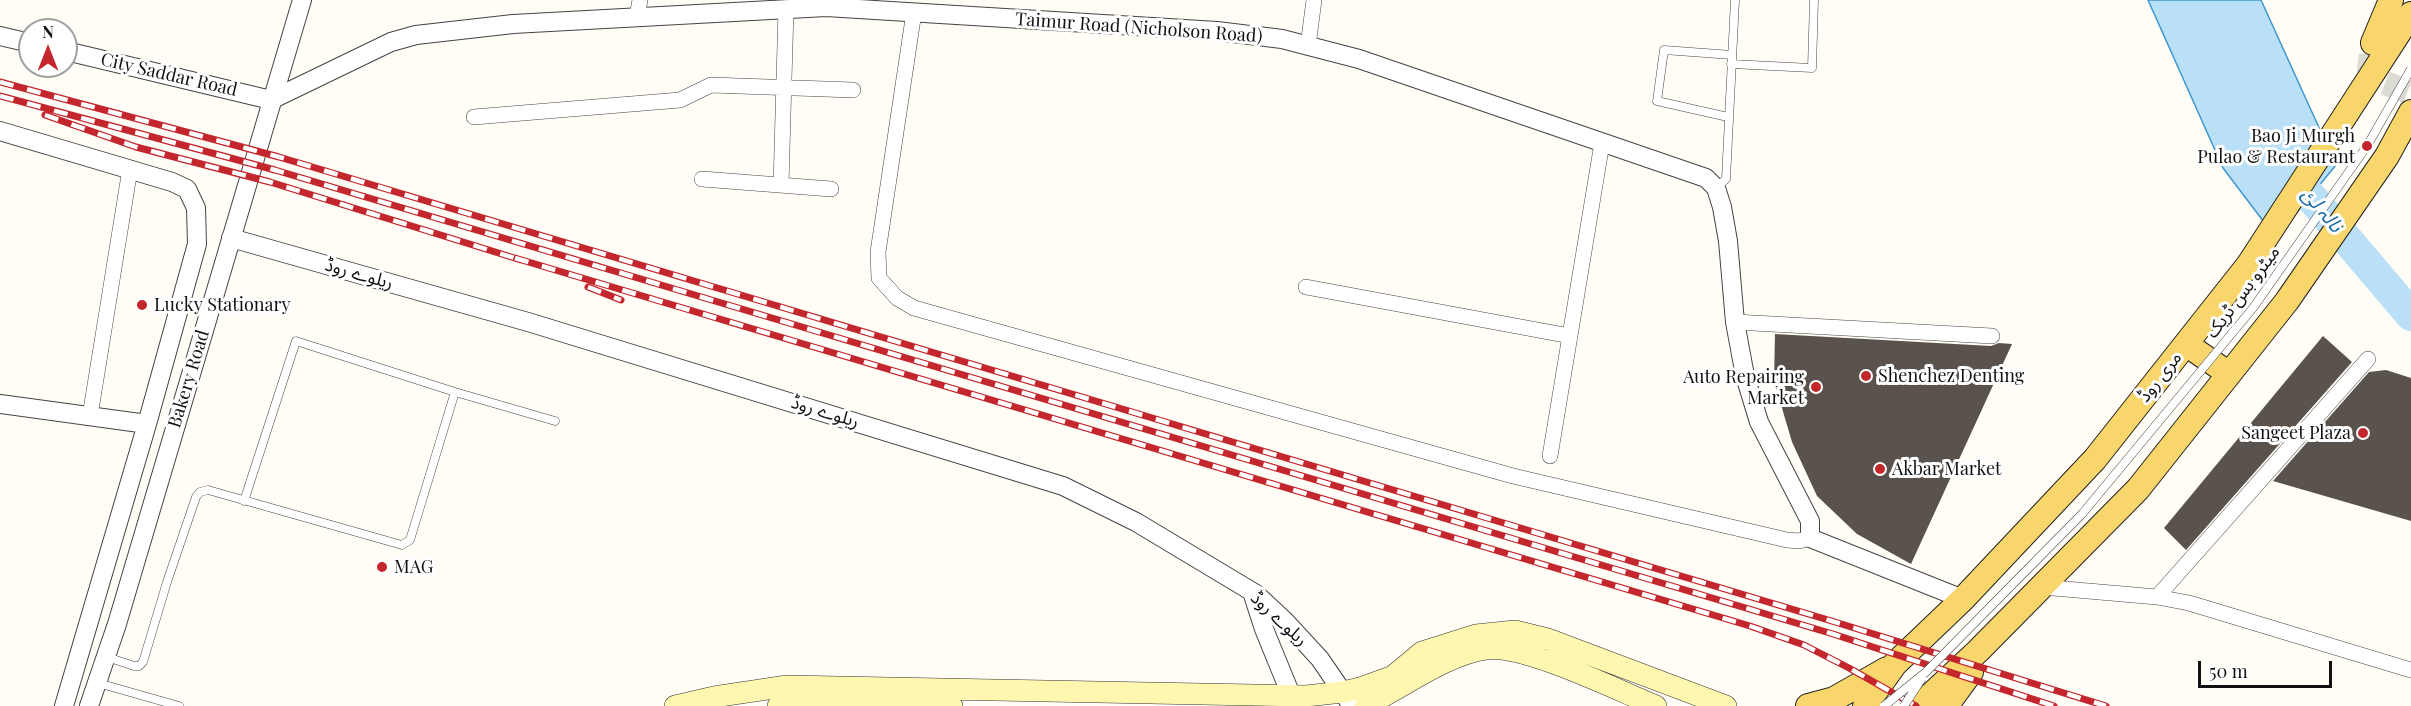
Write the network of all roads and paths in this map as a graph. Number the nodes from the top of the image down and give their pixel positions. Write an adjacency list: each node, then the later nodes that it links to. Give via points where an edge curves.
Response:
1 (302, 0): 21 (street, Bakery Road)
2 (1314, 0): 14 (street)
3 (1735, 0): 16 (lane)
4 (1814, 0): 17 (lane, via 1812,68)
5 (2391, 0): 13 (main road)
6 (826, 3): 8 (street, Taimur Road (Nicholson Road)); 9 (street, Taimur Road (Nicholson Road))
7 (639, 9): 8 (street, Taimur Road (Nicholson Road)); 21 (street, Taimur Road (Nicholson Road), via 416,35 391,42)
8 (786, 9): 19 (street)
9 (914, 12): 14 (street, Taimur Road (Nicholson Road), via 1217,31); 48 (street, via 878,252 879,278 897,298 914,308 1513,476 1786,540)
10 (2411, 14): 38 (main road, مری روڈ, via 2249,264)
11 (0, 36): 12 (street)
12 (18, 40)
13 (2373, 43)
14 (1308, 46): 26 (street, Taimur Road (Nicholson Road), via 1359,59)
15 (78, 54): 21 (street, City Saddar Road)
16 (1732, 55): 17 (lane); 24 (lane, via 1664,50 1658,101)
17 (1731, 64): 24 (lane)
18 (2411, 69): 59 (lane, میٹرو بس ٹریک, bridge, via 2367,146 2253,308 2082,514)
19 (784, 87): 20 (street); 23 (street, via 711,85 680,100); 30 (street)
20 (854, 90)
21 (271, 100): 33 (street, Bakery Road)
22 (2411, 111): 27 (main road)
23 (474, 117)
24 (1728, 117): 31 (lane, via 1726,178)
25 (0, 131): 28 (street)
26 (1602, 143): 31 (street, Taimur Road (Nicholson Road), via 1706,178); 36 (street)
27 (2399, 144): 40 (main road, via 2287,301)
28 (130, 169): 43 (street); 45 (street, via 187,189 196,208 197,244)
29 (702, 179): 30 (street)
30 (781, 185): 32 (street)
31 (1716, 188): 35 (street, via 1728,242)
32 (831, 189)
33 (231, 238): 50 (street, ریلوے روڈ, via 528,322 1063,486 1136,522); 54 (street, Bakery Road)
34 (1306, 286): 36 (street)
35 (1735, 322): 37 (street); 48 (street, via 1759,422 1810,521)
36 (1570, 336): 46 (street)
37 (1992, 336)
38 (2186, 344): 40 (main road); 53 (main road, مری روڈ, via 2095,459)
39 (2368, 359): 52 (street)
40 (2229, 374): 49 (main road, via 2138,489)
41 (455, 392): 44 (lane); 47 (lane, via 407,543 402,545); 47 (lane, via 296,341)
42 (0, 404): 43 (street)
43 (90, 417): 45 (street)
44 (555, 421)
45 (147, 424): 51 (street)
46 (1550, 456)
47 (244, 501): 56 (lane, via 208,490 200,492 143,662 134,666)
48 (1810, 537): 53 (street)
49 (2042, 587): 52 (street); 55 (main road)
50 (1252, 592): 62 (street, ریلوے روڈ, via 1320,659); 63 (street)
51 (97, 595): 54 (street); 60 (street)
52 (2157, 597): 58 (street, via 2189,603)
53 (1963, 599): 57 (main road, مری روڈ)
54 (122, 604): 56 (street, Bakery Road)
55 (2009, 619): 77 (main road); 78 (main road)
56 (106, 657): 61 (street, Bakery Road)
57 (1895, 664): 73 (main road, via 1834,699); 74 (main road, مری روڈ)
58 (2411, 670)
59 (1926, 672): 75 (lane, میٹرو بس ٹریک, bridge); 76 (lane, میٹرو بس ٹریک, bridge)
60 (74, 676): 61 (street); 64 (street)
61 (98, 683): 65 (street, Bakery Road); 66 (lane)
62 (1348, 699): 63 (main road); 72 (main road, via 1393,676 1422,652 1476,635 1515,631 1548,639)
63 (1291, 701): 67 (main road, via 787,686)
64 (64, 706)
65 (89, 706)
66 (179, 706)
67 (675, 706)
68 (778, 706): 69 (main road)
69 (952, 706)
70 (1365, 706): 71 (main road, via 1440,666 1486,649 1523,653)
71 (1656, 706)
72 (1726, 706)
73 (1808, 706)
74 (1865, 706)
75 (1884, 706)
76 (1904, 706)
77 (1919, 706)
78 (1946, 706)

